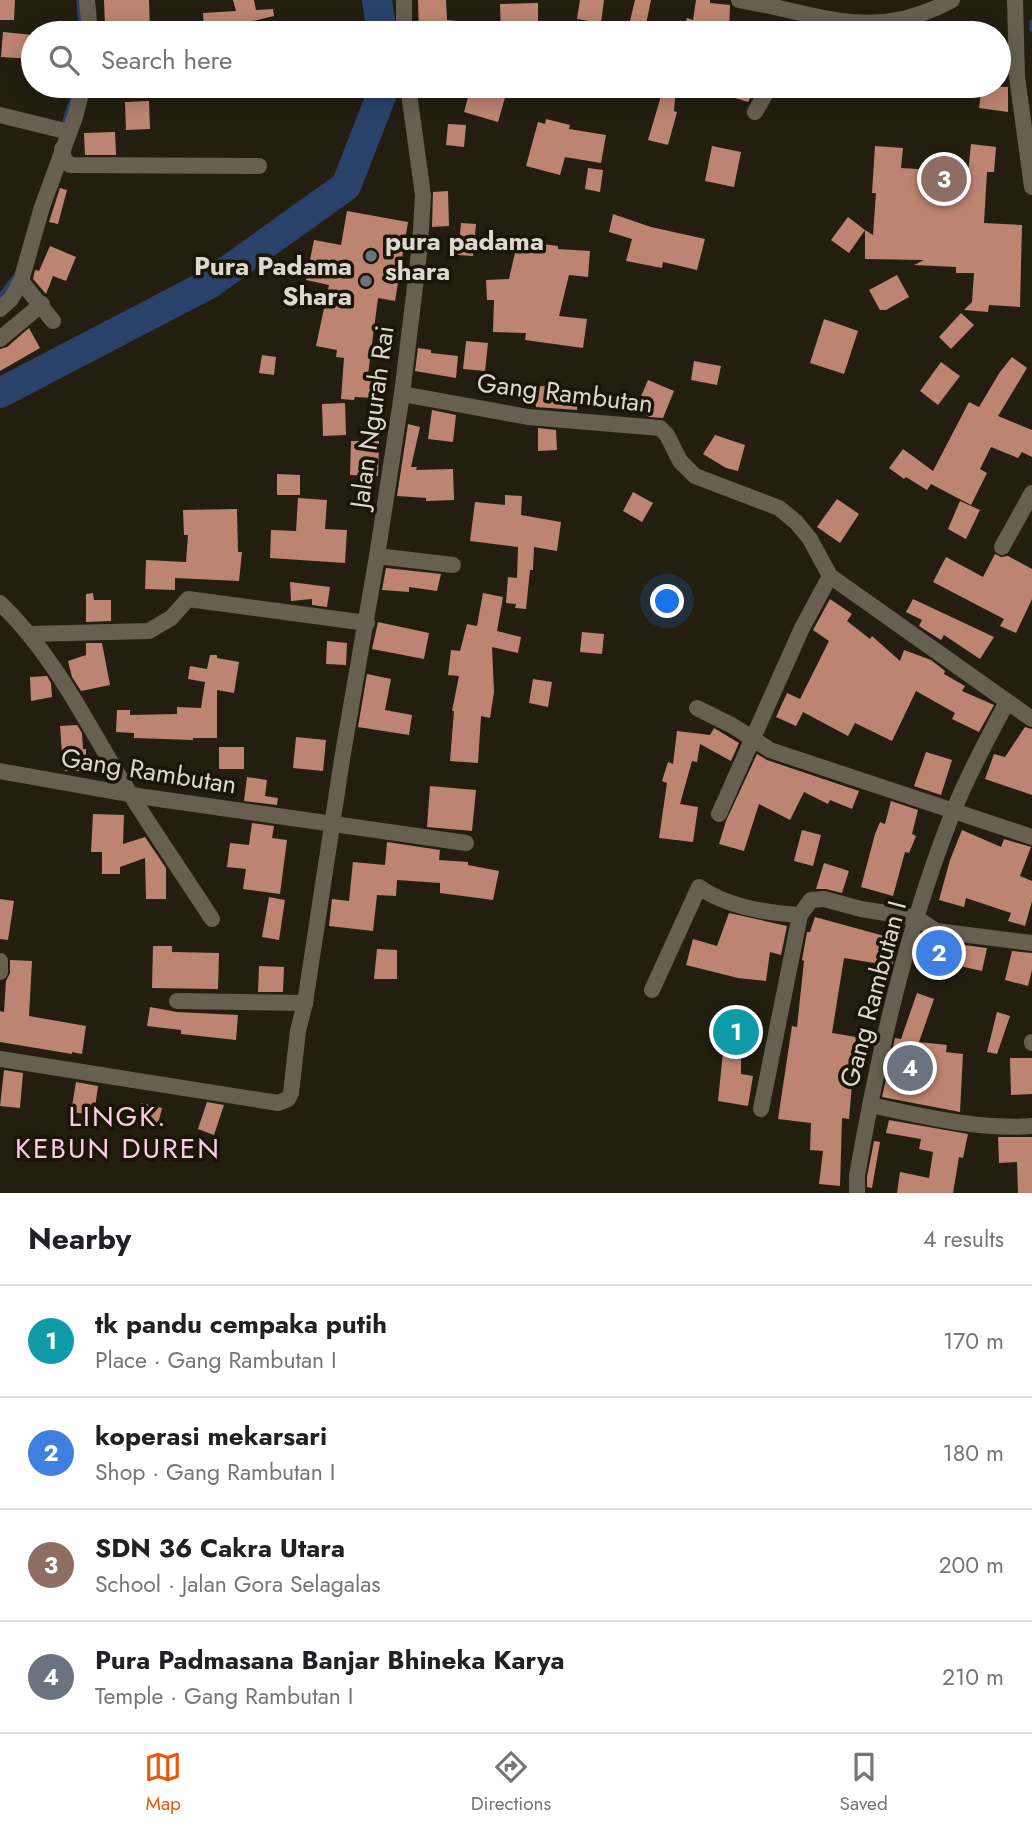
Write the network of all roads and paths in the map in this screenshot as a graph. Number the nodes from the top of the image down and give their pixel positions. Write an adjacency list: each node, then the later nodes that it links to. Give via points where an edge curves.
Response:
1 (87, 0): 6 (street)
2 (404, 0): 7 (street)
3 (739, 0): 8 (street)
4 (951, 0): 9 (street)
5 (1015, 0): 13 (street, via 1015,41)
6 (89, 21)
7 (404, 21)
8 (842, 21)
9 (893, 21)
10 (77, 98): 16 (street)
11 (410, 98): 25 (street, Jalan Ngurah Rai, via 423,195)
12 (763, 98): 14 (street)
13 (1026, 102): 19 (street)
14 (755, 112)
15 (0, 115): 16 (street)
16 (62, 130): 17 (street)
17 (62, 149): 18 (street, via 70,165); 20 (street)
18 (259, 166)
19 (1032, 187)
20 (21, 281): 21 (street); 22 (street)
21 (42, 304): 23 (street); 24 (street)
22 (0, 309)
23 (53, 321)
24 (0, 339)
25 (402, 394): 28 (street, Jalan Ngurah Rai); 30 (street, Gang Rambutan, via 528,417 656,427 667,435 680,461 695,476 766,501 789,516 810,539)
26 (1032, 493): 27 (street)
27 (1002, 547)
28 (377, 556): 29 (street); 32 (street, Jalan Ngurah Rai)
29 (453, 565)
30 (830, 576): 34 (street, Gang Rambutan); 37 (street, via 802,628)
31 (0, 603): 33 (street)
32 (367, 623): 33 (street, via 188,599 171,618 141,633); 42 (street, Jalan Ngurah Rai)
33 (30, 634): 39 (street)
34 (1007, 702): 36 (street, Gang Rambutan); 40 (street, Gang Rambutan I)
35 (697, 708): 37 (street)
36 (1032, 719)
37 (754, 740): 40 (street, via 782,754); 41 (street)
38 (0, 771): 39 (street, Gang Rambutan)
39 (132, 795): 42 (street, Gang Rambutan); 47 (street)
40 (953, 811): 43 (street); 46 (street, Gang Rambutan I)
41 (719, 814)
42 (332, 824): 44 (street, Gang Rambutan); 53 (street, Jalan Ngurah Rai)
43 (1032, 837)
44 (466, 843)
45 (800, 915): 46 (street, via 811,900 824,899); 51 (street, via 749,908 699,887); 56 (street)
46 (917, 918): 48 (street, via 936,931); 55 (street, Gang Rambutan I)
47 (212, 919)
48 (1032, 943)
49 (0, 961): 50 (street)
50 (0, 972)
51 (652, 990)
52 (177, 1001): 53 (street)
53 (305, 1003): 54 (street, Jalan Ngurah Rai, via 291,1093 278,1103)
54 (0, 1059)
55 (870, 1105): 57 (street, via 988,1127); 58 (street, Gang Rambutan I)
56 (761, 1109)
57 (1032, 1126)
58 (857, 1193)

